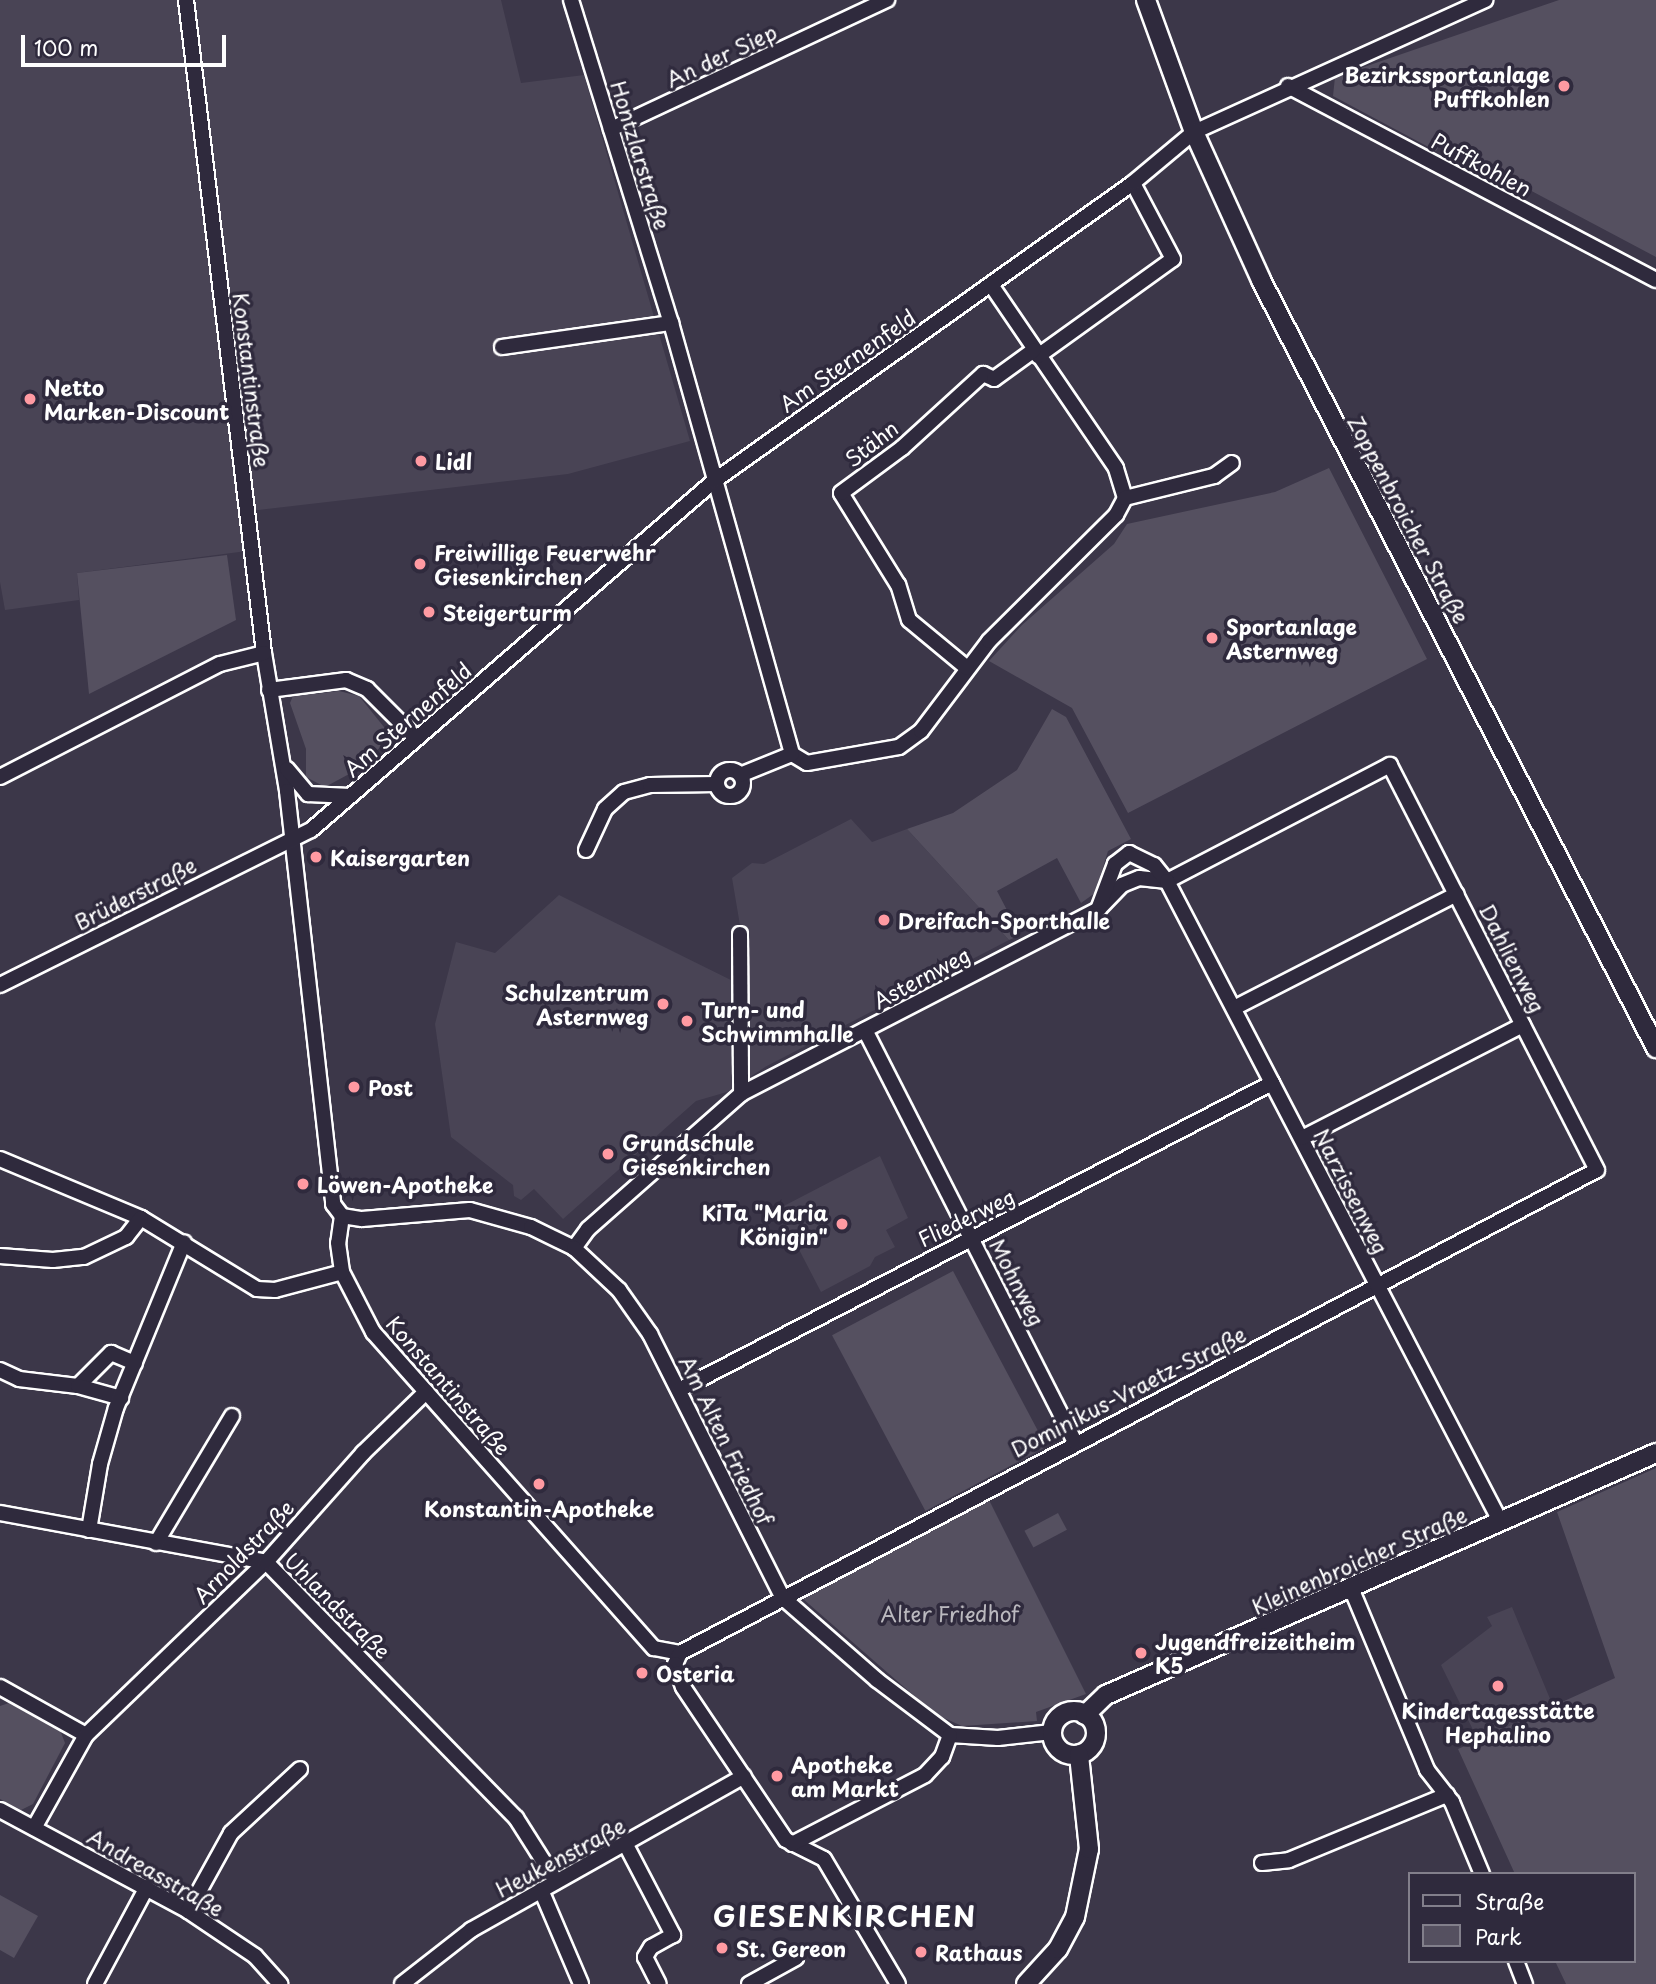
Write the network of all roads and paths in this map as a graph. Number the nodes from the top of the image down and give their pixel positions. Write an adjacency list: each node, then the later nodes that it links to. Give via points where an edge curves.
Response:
1 (186, 0): 18 (street, Konstantinstraße)
2 (571, 0): 7 (street, Hontzlarstraße)
3 (887, 0): 7 (street, An der Siep)
4 (1146, 0): 8 (main road, Zoppenbroicher Straße)
5 (1485, 0): 6 (street, Am Sternenfeld)
6 (1288, 86): 8 (street, Am Sternenfeld); 10 (street, Puffkohlen)
7 (611, 129): 12 (street, Hontzlarstraße)
8 (1194, 132): 9 (street, Am Sternenfeld); 39 (main road, Zoppenbroicher Straße, via 1261,280)
9 (1133, 183): 11 (street, Am Sternenfeld); 14 (street, via 1173,259)
10 (1656, 279)
11 (991, 285): 14 (street); 16 (street, Am Sternenfeld)
12 (671, 323): 13 (street); 16 (street, Hontzlarstraße)
13 (502, 347)
14 (1036, 353): 17 (street, via 1116,468); 19 (street, Stähn, via 993,379 983,374 902,448 841,493 898,585 909,620)
15 (1231, 463): 17 (street, via 1214,476)
16 (715, 481): 21 (street, Am Sternenfeld); 22 (street)
17 (1125, 498): 19 (street, via 1116,515)
18 (264, 653): 20 (street, Konstantinstraße); 26 (street, via 220,664)
19 (967, 668): 22 (street, via 921,731 899,747 807,762)
20 (269, 690): 21 (street, via 346,680 367,689); 23 (street, Konstantinstraße)
21 (416, 738): 28 (street, Am Sternenfeld)
22 (792, 754): 25 (street)
23 (283, 763): 28 (street, Konstantinstraße, via 308,793); 29 (street, Konstantinstraße)
24 (1390, 765): 31 (street, Asternweg); 32 (street, Dahlienweg)
25 (740, 775): 27 (street, via 725,771); 27 (street, via 743,783 734,796 726,796)
26 (0, 777)
27 (717, 784): 30 (street, via 650,785 624,792 605,809)
28 (350, 796): 29 (street, Am Sternenfeld, via 311,830)
29 (289, 840): 35 (street, Brüderstraße); 45 (street, Konstantinstraße, via 333,1204)
30 (586, 850)
31 (1167, 881): 33 (street, Asternweg, via 1139,877 1122,885); 33 (street, via 1138,853 1121,856); 36 (street, Narzissenweg)
32 (1457, 894): 36 (street); 37 (street, Dahlienweg)
33 (1098, 909): 38 (street, Asternweg)
34 (740, 934): 41 (street)
35 (0, 985)
36 (1234, 1008): 40 (street, Narzissenweg)
37 (1523, 1025): 42 (street); 44 (street, Dahlienweg)
38 (865, 1030): 41 (street, Asternweg); 47 (street, Mohnweg)
39 (1656, 1048)
40 (1272, 1083): 42 (street, Narzissenweg); 47 (street, Fliederweg)
41 (741, 1094): 49 (street, Asternweg, via 589,1229)
42 (1302, 1138): 52 (street, Narzissenweg)
43 (0, 1159): 46 (street)
44 (1597, 1170): 52 (street, Dominikus-Vraetz-Straße)
45 (342, 1216): 49 (street, Am Alten Friedhof, via 362,1220 470,1210 531,1227); 51 (street, Konstantinstraße, via 338,1242)
46 (141, 1218): 48 (street); 50 (street, via 126,1237 84,1256 53,1260)
47 (972, 1239): 56 (street, Fliederweg); 60 (street, Mohnweg)
48 (184, 1242): 51 (street, via 263,1290); 53 (street)
49 (574, 1248): 56 (street, Am Alten Friedhof, via 633,1308)
50 (0, 1256)
51 (342, 1272): 57 (street, Konstantinstraße, via 373,1332)
52 (1377, 1285): 60 (street, Dominikus-Vraetz-Straße); 63 (street, Narzissenweg)
53 (135, 1363): 55 (street, via 111,1353); 58 (street)
54 (0, 1370): 55 (street, via 19,1380)
55 (78, 1386): 58 (street)
56 (679, 1390): 68 (street, Am Alten Friedhof)
57 (426, 1392): 66 (street, Arnoldstraße, via 363,1453); 69 (street, Konstantinstraße, via 654,1648)
58 (121, 1398): 64 (street, via 100,1464)
59 (232, 1416): 65 (street)
60 (1075, 1442): 68 (street, Dominikus-Vraetz-Straße)
61 (1656, 1453): 63 (main road, Kleinenbroicher Straße)
62 (0, 1513): 64 (street, Uhlandstraße)
63 (1500, 1521): 67 (main road, Kleinenbroicher Straße)
64 (89, 1530): 65 (street, Uhlandstraße)
65 (156, 1543): 66 (street, Uhlandstraße)
66 (266, 1562): 73 (street, Arnoldstraße); 85 (street, Uhlandstraße, via 516,1818)
67 (1351, 1588): 71 (main road, Kleinenbroicher Straße, via 1106,1695); 78 (street, via 1427,1770)
68 (782, 1597): 69 (street, Dominikus-Vraetz-Straße); 74 (street, Am Alten Friedhof, via 877,1680)
69 (680, 1653): 77 (street, via 676,1664 679,1679)
70 (0, 1687): 73 (street)
71 (1085, 1714): 72 (main road, via 1062,1715); 75 (main road, via 1094,1724 1096,1737)
72 (1052, 1732): 74 (street, via 998,1738); 75 (main road, via 1058,1748)
73 (86, 1735): 80 (street, Arnoldstraße)
74 (950, 1735): 81 (street, via 933,1766)
75 (1079, 1755): 98 (main road, via 1089,1849 1075,1917 1058,1949)
76 (300, 1769): 88 (street, via 231,1833)
77 (744, 1776): 81 (street); 82 (street, Heukenstraße)
78 (1447, 1795): 83 (street, via 1289,1860); 84 (street)
79 (0, 1810): 80 (street, Andreasstraße)
80 (34, 1828): 86 (street, Andreasstraße)
81 (792, 1844): 97 (street, via 824,1859)
82 (626, 1845): 85 (street, Heukenstraße); 95 (street, via 673,1935 651,1947 645,1957)
83 (1262, 1863)
84 (1481, 1872)
85 (556, 1881): 87 (street, Heukenstraße)
86 (147, 1886): 88 (street, Andreasstraße); 91 (street)
87 (541, 1890): 93 (street, Heukenstraße, via 471,1930); 94 (street)
88 (188, 1911): 92 (street, Andreasstraße, via 255,1956)
89 (796, 1958): 96 (street)
90 (1517, 1963): 99 (street)
91 (95, 1984)
92 (280, 1984)
93 (402, 1984)
94 (581, 1984)
95 (659, 1984)
96 (749, 1984)
97 (898, 1984)
98 (1027, 1984)
99 (1525, 1984)

